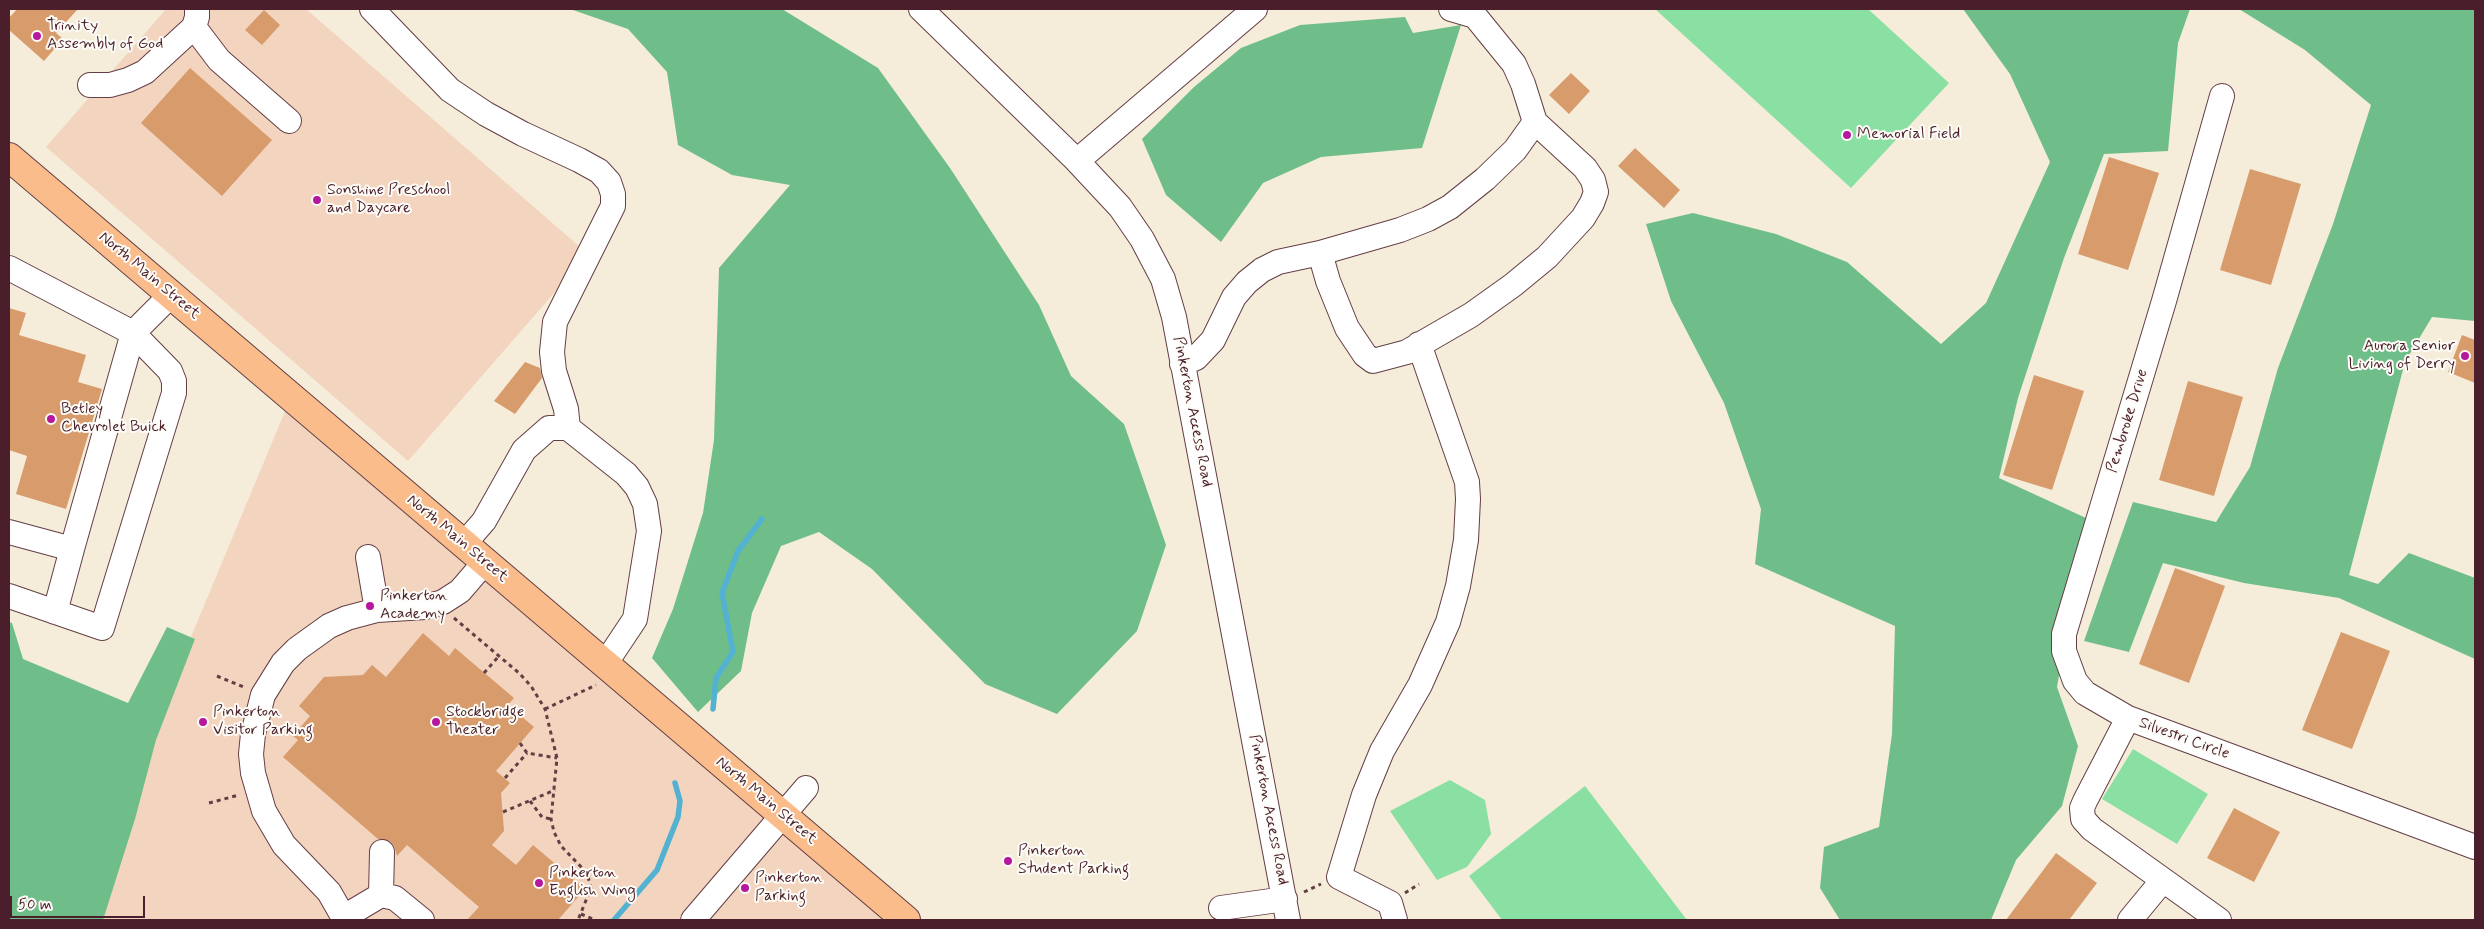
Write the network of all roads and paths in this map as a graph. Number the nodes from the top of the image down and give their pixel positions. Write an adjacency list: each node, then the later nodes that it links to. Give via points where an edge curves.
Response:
1 (372, 9): 18 (street, via 450,90 486,114 599,171 609,182 613,206 555,322 554,371)
2 (921, 9): 11 (street, Pinkerton Access Road)
3 (1255, 9): 11 (street)
4 (1451, 9): 9 (street, via 1475,16 1514,64)
5 (195, 18): 6 (street, via 145,72 119,82); 8 (street, via 219,60)
6 (90, 85)
7 (2222, 96): 34 (street, Pembroke Drive, via 2064,634 2068,666 2075,681 2085,693)
8 (289, 121)
9 (1534, 122): 12 (street, via 1515,150 1450,207 1428,220 1400,230); 16 (street, via 1585,168 1596,192 1592,203 1583,218 1547,256 1512,286 1471,315)
10 (9, 157): 14 (main road, North Main Street)
11 (1077, 161): 17 (street, Pinkerton Access Road, via 1120,207 1163,279)
12 (1320, 253): 16 (street, via 1338,308 1365,355 1373,361 1387,359); 17 (street, via 1278,262 1247,282 1234,297 1213,340 1196,358)
13 (9, 268): 15 (street)
14 (171, 295): 15 (street); 20 (main road, North Main Street)
15 (133, 334): 21 (street); 26 (street, via 170,371 174,393 102,628)
16 (1419, 344): 60 (street, via 1467,482 1466,540 1448,622 1420,685 1382,751 1338,877 1390,903)
17 (1182, 364): 52 (street, Pinkerton Access Road)
18 (568, 428): 20 (street, via 549,428 524,450 484,521); 30 (street, via 626,474 637,487 645,504 649,530 634,619)
19 (9, 532): 21 (street)
20 (464, 544): 23 (main road, North Main Street)
21 (72, 549): 26 (street)
22 (368, 557): 25 (street)
23 (485, 562): 25 (street, via 460,591 443,602 425,607); 30 (main road, North Main Street)
24 (9, 596): 26 (street)
25 (377, 610): 54 (street, via 329,626 297,649 263,695 252,734 253,773 264,811 284,845 329,892)
26 (55, 612)
27 (450, 613): 28 (path)
28 (498, 656): 29 (path); 33 (path, via 531,686)
29 (484, 673)
30 (602, 674): 33 (path); 45 (main road, North Main Street)
31 (218, 676): 32 (path)
32 (243, 687)
33 (545, 709): 37 (path)
34 (2128, 718): 47 (street, Silvestri Circle); 49 (street, Silvestri Circle, via 2085,801 2083,819)
35 (520, 743): 36 (path)
36 (527, 753): 37 (path); 38 (path)
37 (557, 758): 40 (path)
38 (505, 778)
39 (806, 788): 45 (street)
40 (555, 790): 42 (path); 46 (path)
41 (236, 796): 43 (path)
42 (530, 801): 44 (path); 46 (path, via 542,817)
43 (209, 803)
44 (503, 812)
45 (782, 815): 58 (street); 59 (main road, North Main Street)
46 (551, 820): 53 (path, via 557,840 581,865 589,879 591,888)
47 (2475, 847)
48 (382, 852): 50 (street)
49 (2162, 880): 61 (street); 62 (street, Silvestri Circle)
50 (374, 907): 54 (street); 55 (street, via 395,898)
51 (1221, 908): 52 (street)
52 (1286, 909)
53 (581, 914): 56 (path); 57 (path)
54 (344, 919)
55 (422, 920)
56 (578, 920)
57 (595, 920)
58 (693, 920)
59 (906, 920)
60 (1395, 920)
61 (2130, 920)
62 (2219, 920)

